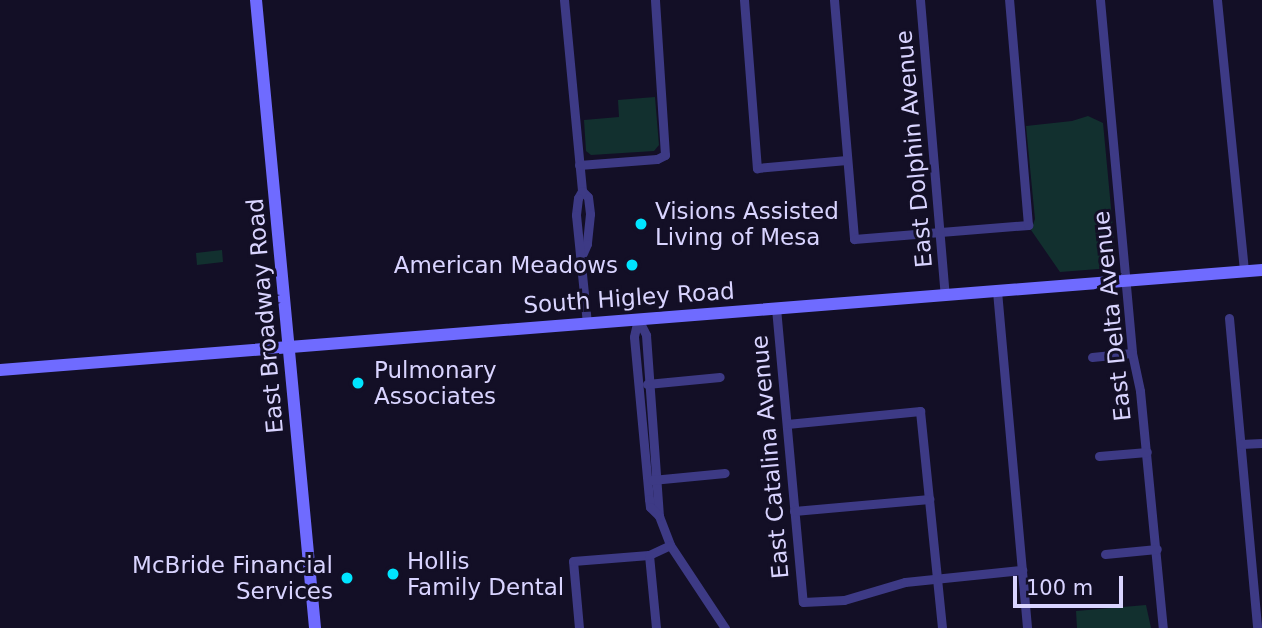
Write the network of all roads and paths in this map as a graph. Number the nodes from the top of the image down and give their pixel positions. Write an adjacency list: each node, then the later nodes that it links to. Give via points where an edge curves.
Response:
1 (256, 0): 22 (main road, East Broadway Road)
2 (564, 0): 11 (street)
3 (655, 0): 11 (street, via 665,155)
4 (744, 0): 10 (street, via 757,168)
5 (834, 0): 10 (street)
6 (920, 0): 12 (street, East Dolphin Avenue)
7 (1009, 0): 12 (street, via 1028,225)
8 (1100, 0): 15 (street, East Delta Avenue)
9 (1217, 0): 14 (street)
10 (847, 160): 12 (street, via 854,239)
11 (579, 165): 21 (street, via 590,214 583,253)
12 (940, 232): 17 (street, East Dolphin Avenue)
13 (1262, 270): 14 (main road, South Higley Road)
14 (1244, 272): 15 (main road, South Higley Road)
15 (1126, 281): 16 (main road, South Higley Road); 23 (street, East Delta Avenue)
16 (997, 291): 17 (main road, South Higley Road); 44 (street)
17 (945, 295): 18 (main road, South Higley Road)
18 (776, 308): 20 (main road, South Higley Road); 29 (street, East Catalina Avenue)
19 (1229, 318): 31 (street)
20 (638, 319): 21 (main road, South Higley Road); 27 (street, via 646,335); 28 (street, via 634,337)
21 (587, 323): 22 (main road, South Higley Road)
22 (289, 346): 25 (main road, South Higley Road); 46 (main road, East Broadway Road)
23 (1132, 353): 24 (street); 32 (street, East Delta Avenue)
24 (1092, 357)
25 (0, 370)
26 (720, 377): 27 (street)
27 (650, 384): 28 (street); 35 (street)
28 (639, 385): 36 (street)
29 (787, 424): 37 (street, via 919,411); 38 (street, East Catalina Avenue)
30 (1262, 443): 31 (street)
31 (1241, 444): 53 (street)
32 (1146, 452): 33 (street); 41 (street, East Delta Avenue)
33 (1099, 456)
34 (725, 473): 35 (street)
35 (658, 479): 36 (street); 39 (street)
36 (647, 480): 39 (street, via 650,507)
37 (929, 499): 38 (street); 45 (street)
38 (794, 511): 45 (street, East Catalina Avenue, via 803,602 844,600)
39 (659, 516): 40 (street)
40 (670, 545): 43 (street); 49 (street)
41 (1157, 549): 42 (street); 52 (street, East Delta Avenue)
42 (1105, 554)
43 (649, 555): 47 (street, via 573,561); 48 (street)
44 (1022, 570): 45 (street); 51 (street)
45 (937, 578): 50 (street)
46 (315, 628)
47 (579, 628)
48 (656, 628)
49 (725, 628)
50 (942, 628)
51 (1027, 628)
52 (1164, 628)
53 (1257, 628)

